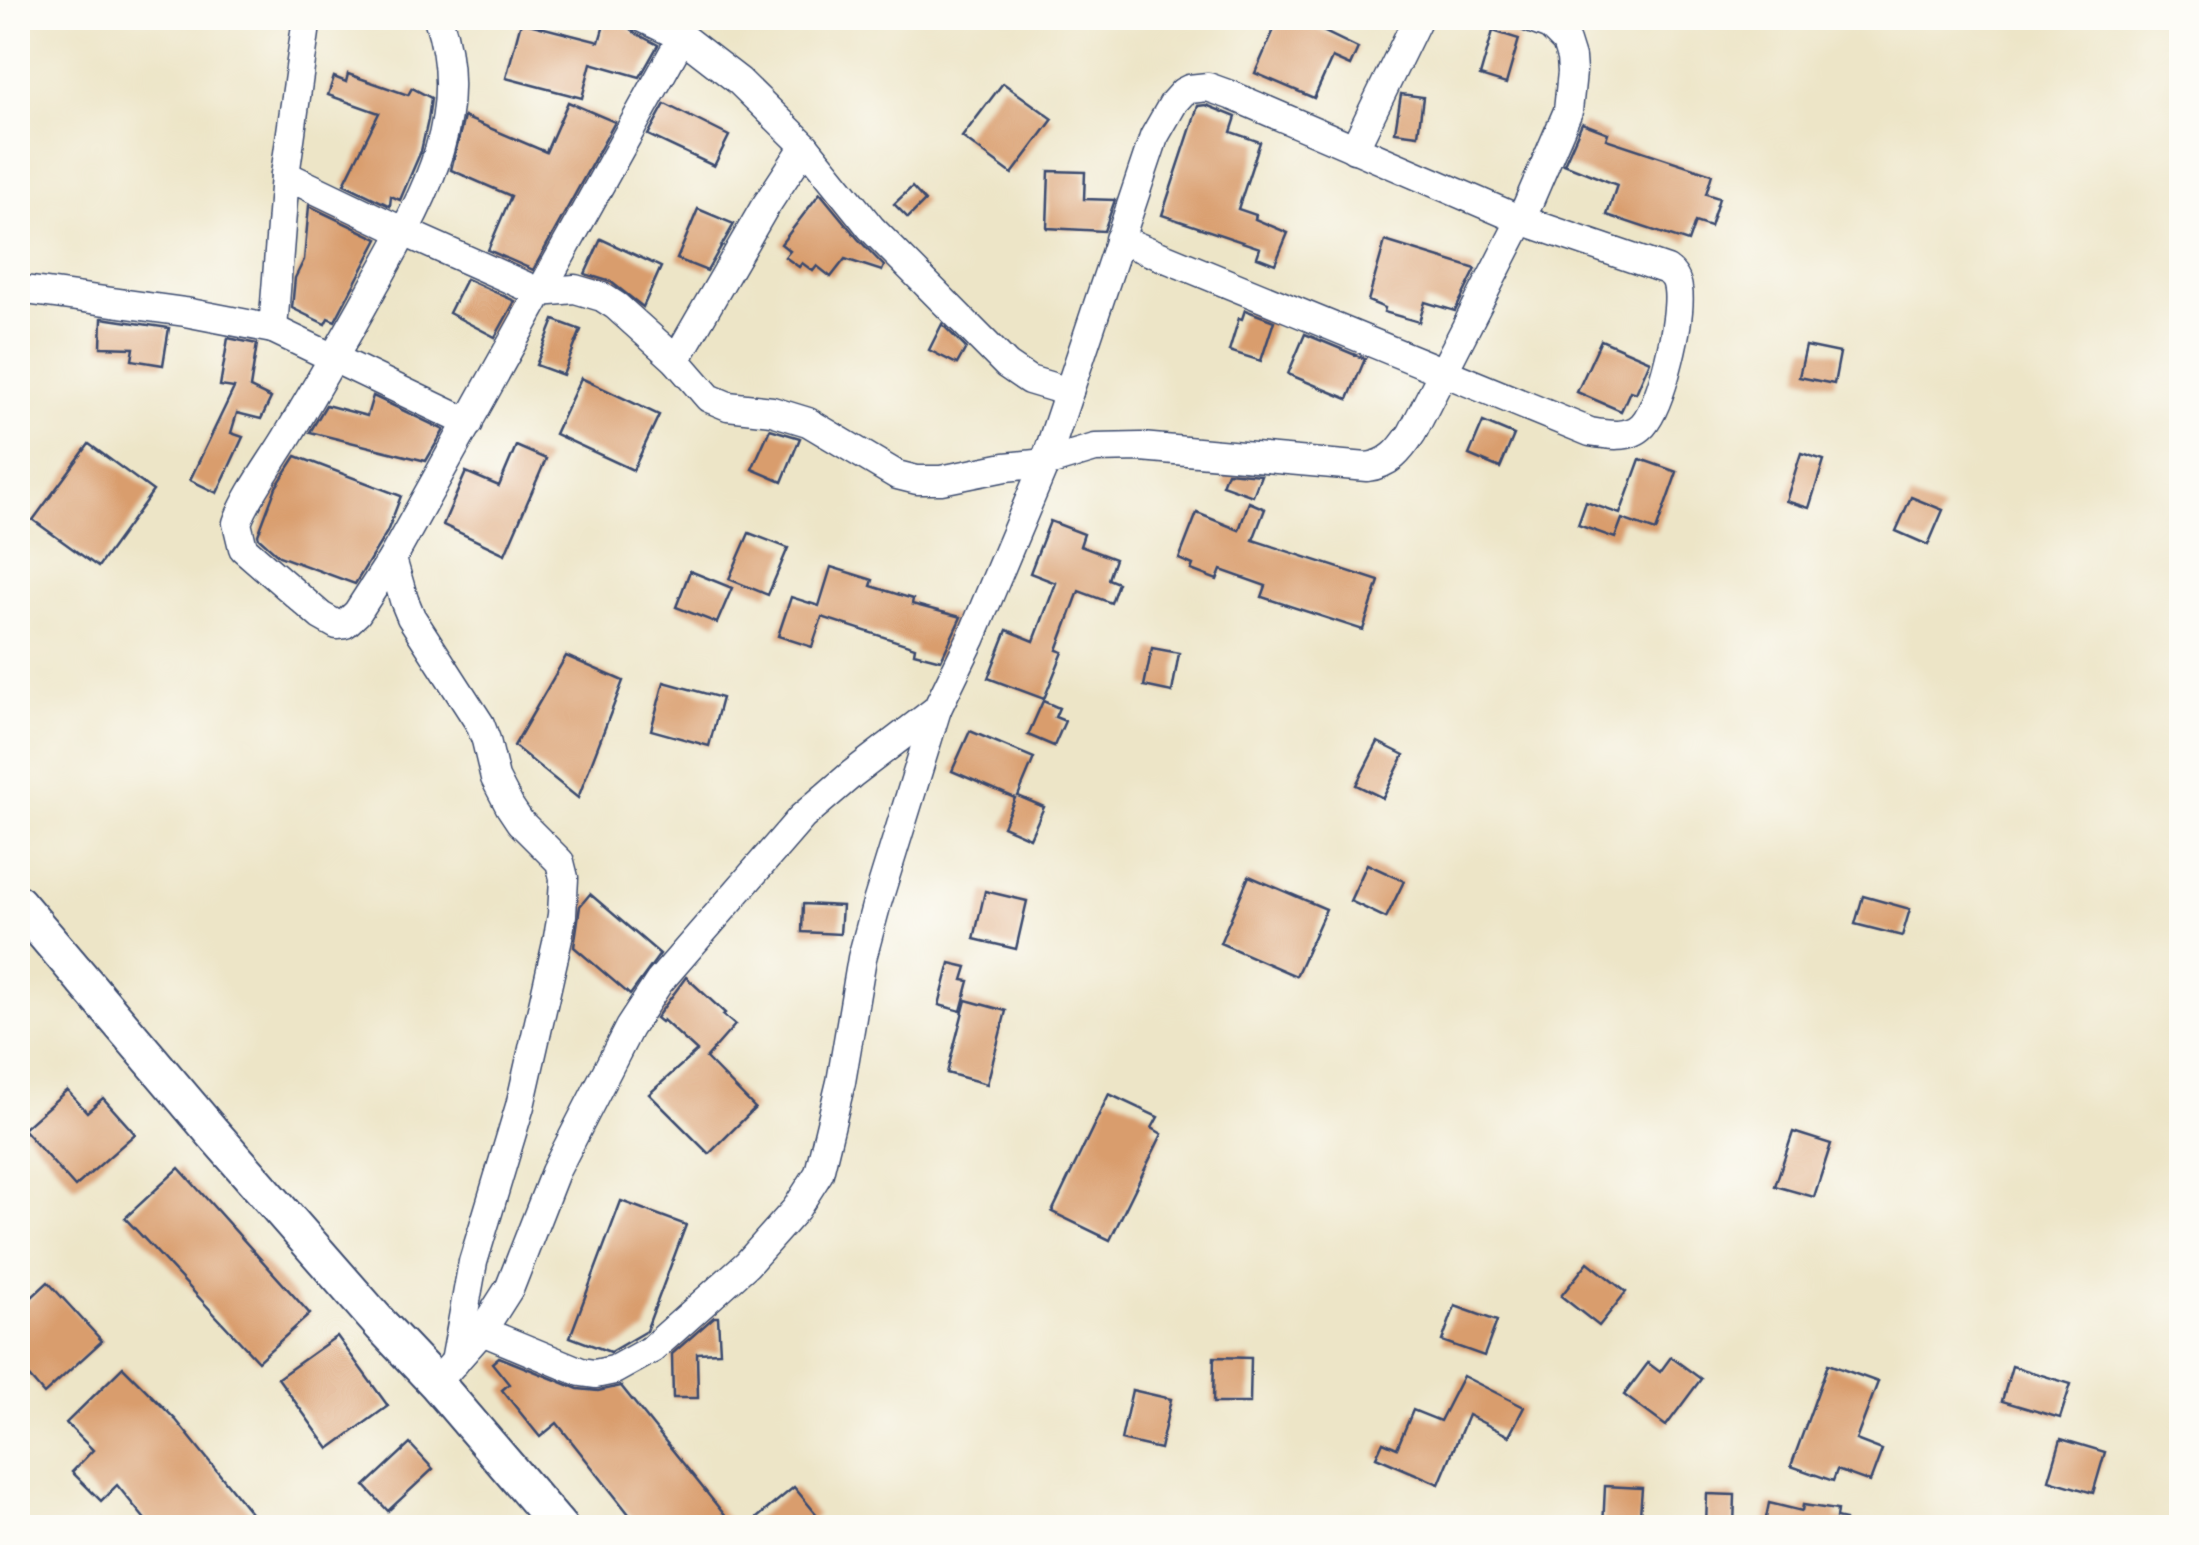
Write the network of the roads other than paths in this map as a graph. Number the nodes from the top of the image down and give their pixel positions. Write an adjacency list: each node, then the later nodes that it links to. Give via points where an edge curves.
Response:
1 (307, 18): 9 (street)
2 (438, 18): 11 (street, via 450,65 447,119 434,168)
3 (642, 18): 6 (street)
4 (1418, 18): 8 (street)
5 (1529, 18): 10 (street, via 1566,42 1571,92)
6 (682, 37): 7 (street); 14 (street)
7 (806, 146): 17 (street); 19 (street, via 872,228 1007,365)
8 (1354, 149): 10 (street); 12 (street, via 1208,87 1182,92 1154,138)
9 (285, 175): 11 (street); 15 (street)
10 (1520, 220): 18 (street); 18 (street, via 1673,274 1676,319 1655,406 1632,432 1606,434)
11 (404, 232): 14 (street); 16 (street)
12 (1119, 239): 18 (street); 19 (street)
13 (18, 289): 15 (street)
14 (539, 292): 17 (street, via 575,289 602,297); 20 (street)
15 (273, 329): 16 (street)
16 (334, 359): 20 (street); 22 (street, via 238,517 242,548 336,625 356,613)
17 (676, 360): 21 (street, via 717,402 808,422 897,475 942,480)
18 (1442, 371): 21 (street, via 1399,453 1378,466 1124,446)
19 (1069, 392): 21 (street)
20 (468, 422): 22 (street)
21 (1045, 462): 23 (street)
22 (392, 560): 26 (street, via 411,617 483,731 500,790 520,822 560,862 564,878 557,943 520,1106)
23 (937, 709): 25 (street, via 802,817 659,982 555,1172 510,1288); 25 (street, via 862,958 825,1153 796,1209 702,1307 652,1349 614,1370 581,1372)
24 (18, 902): 26 (main road, via 381,1325)
25 (482, 1331): 26 (street)
26 (445, 1373): 27 (main road)
27 (560, 1528)

